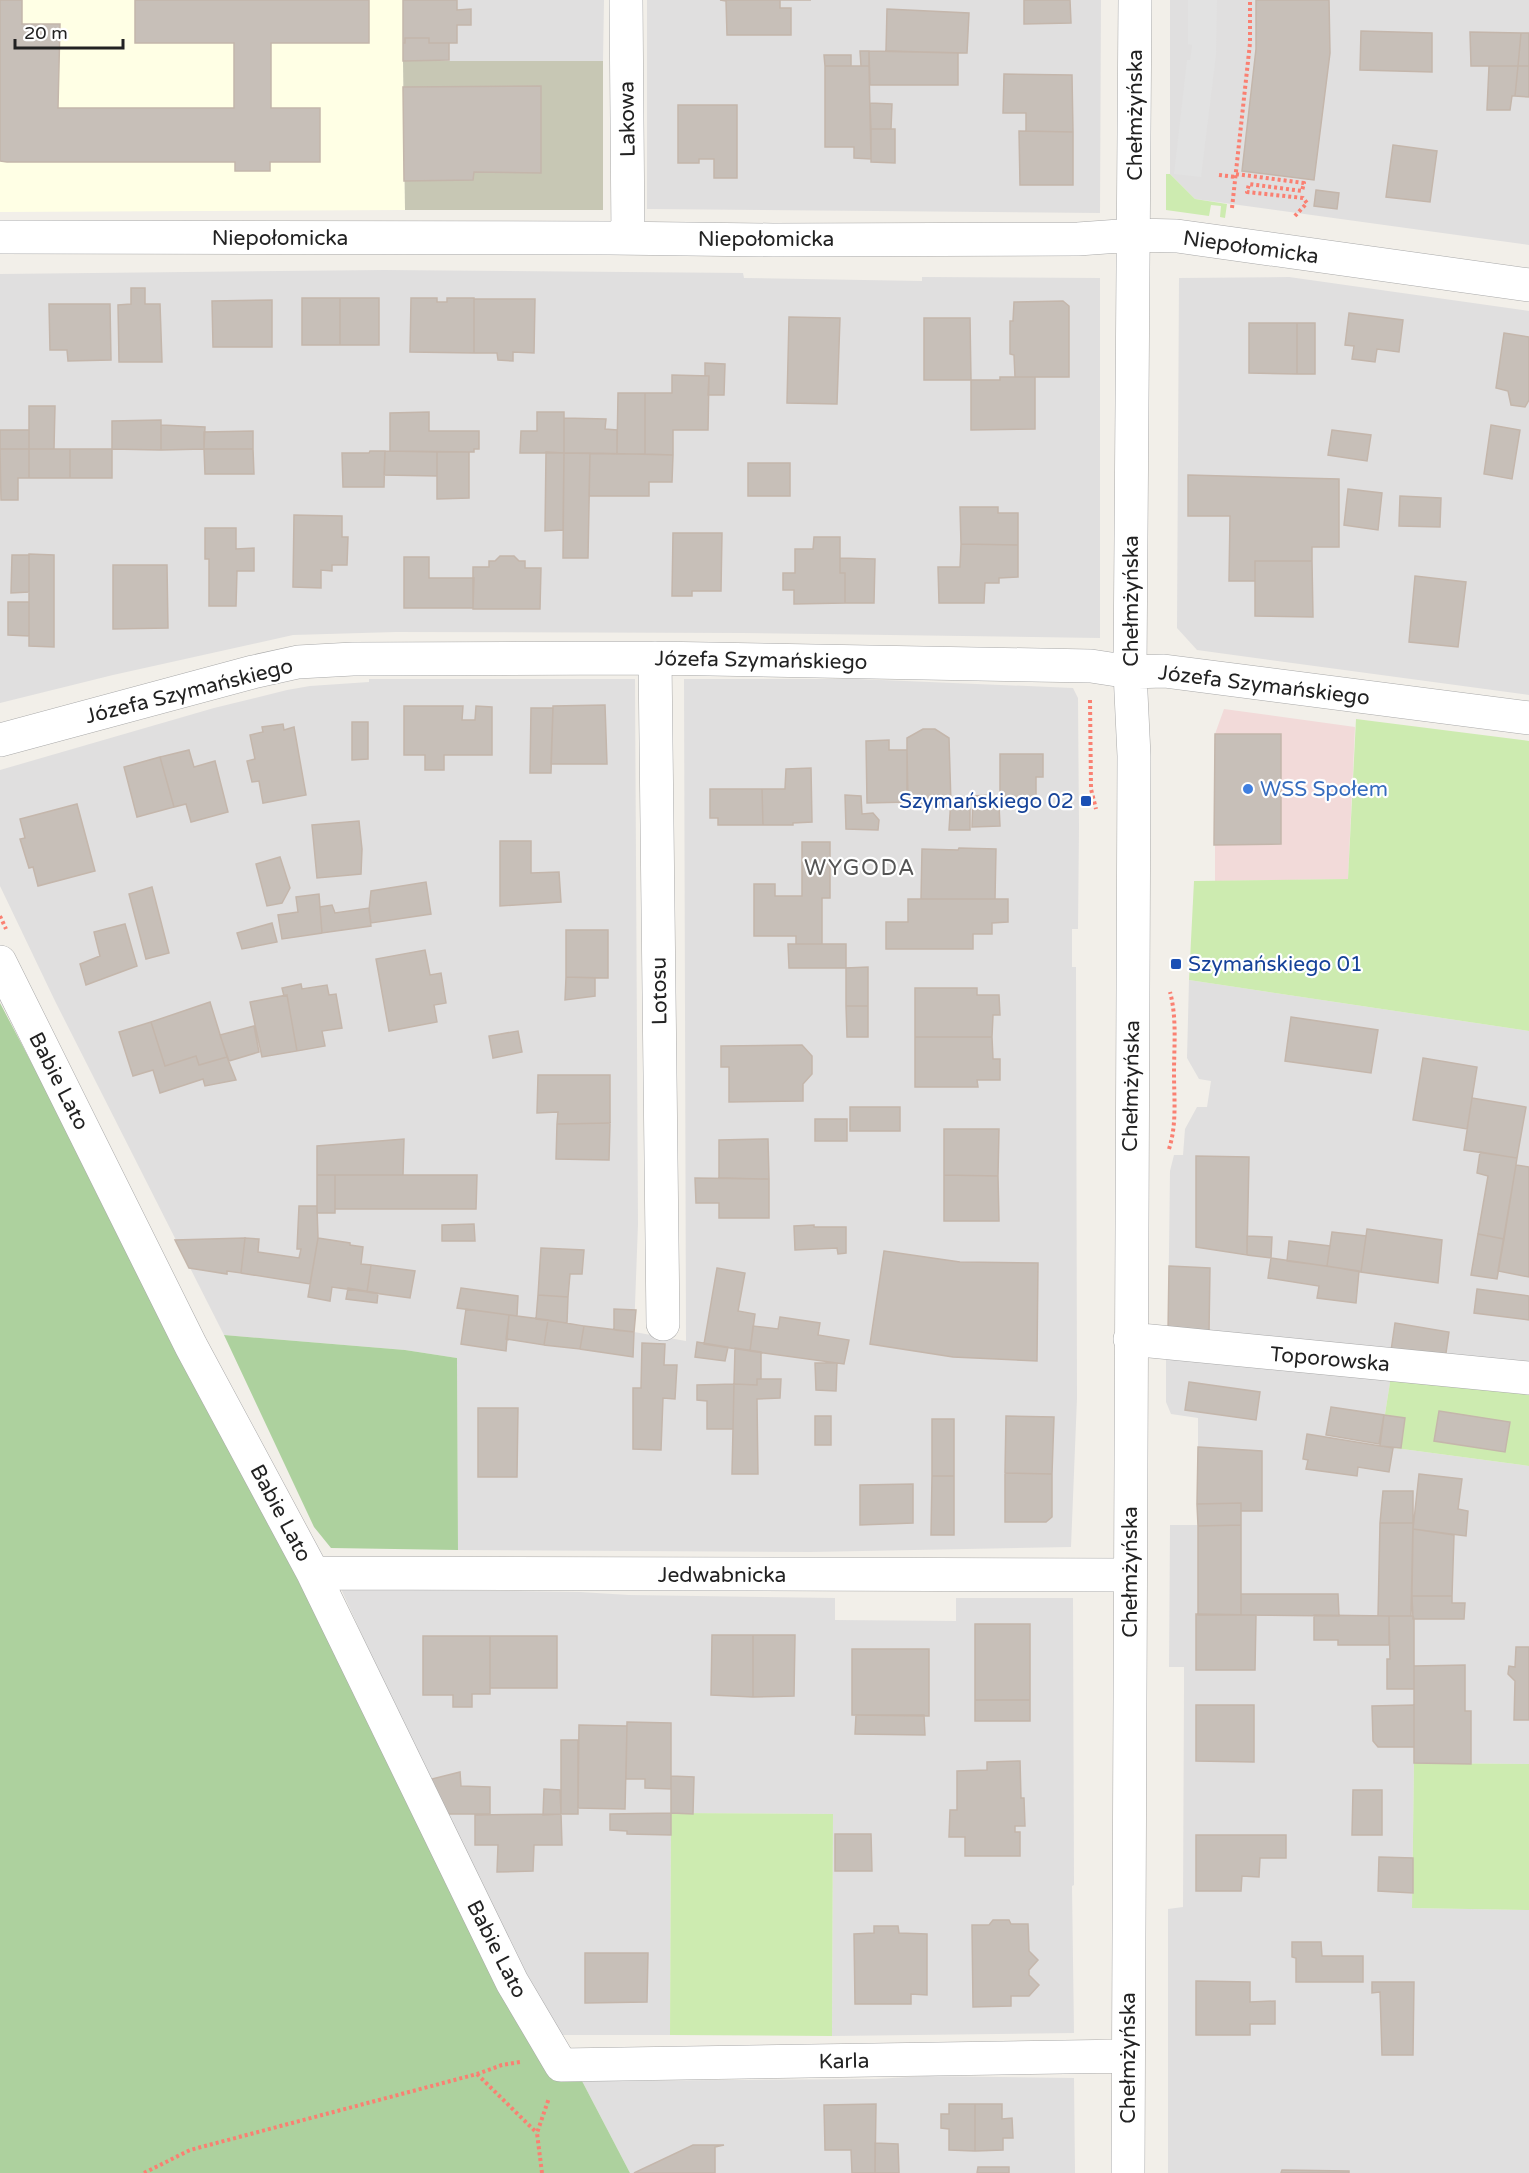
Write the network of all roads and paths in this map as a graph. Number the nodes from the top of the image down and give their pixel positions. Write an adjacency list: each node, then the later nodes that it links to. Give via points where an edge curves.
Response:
1 (626, 0): 10 (street, Lakowa)
2 (1135, 0): 8 (street, Chełmżyńska)
3 (1250, 0): 5 (path, via 1250,43)
4 (1219, 175): 5 (path)
5 (1236, 175): 6 (path); 7 (path, via 1304,183 1302,191 1249,184 1247,192 1303,198 1307,203)
6 (1232, 210)
7 (1291, 220)
8 (1134, 235): 10 (street, Niepołomicka, via 1078,239); 11 (street, Niepołomicka, via 1177,236); 13 (street, Chełmżyńska)
9 (0, 237): 10 (street, Niepołomicka)
10 (628, 238)
11 (1529, 285)
12 (655, 658): 13 (street, Józefa Szymańskiego, via 1091,666); 15 (street, Józefa Szymańskiego, via 298,662); 17 (street, Lotosu)
13 (1130, 672): 14 (street, Józefa Szymańskiego, via 1164,671); 18 (street, Chełmżyńska, via 1134,802)
14 (1529, 718)
15 (0, 740)
16 (0, 962): 20 (street, Babie Lato, via 191,1346)
17 (663, 1324)
18 (1130, 1339): 19 (street, Toporowska); 21 (street, Chełmżyńska)
19 (1529, 1378)
20 (313, 1573): 21 (street, Jedwabnicka); 23 (street, Babie Lato, via 512,1982)
21 (1130, 1575): 22 (street, Chełmżyńska)
22 (1128, 2056): 23 (street, Karla); 28 (street, Chełmżyńska)
23 (561, 2065): 24 (path, via 530,2061); 25 (path)
24 (477, 2074): 25 (path); 26 (path, via 190,2150)
25 (537, 2133): 27 (path)
26 (144, 2173)
27 (542, 2173)
28 (1128, 2173)

